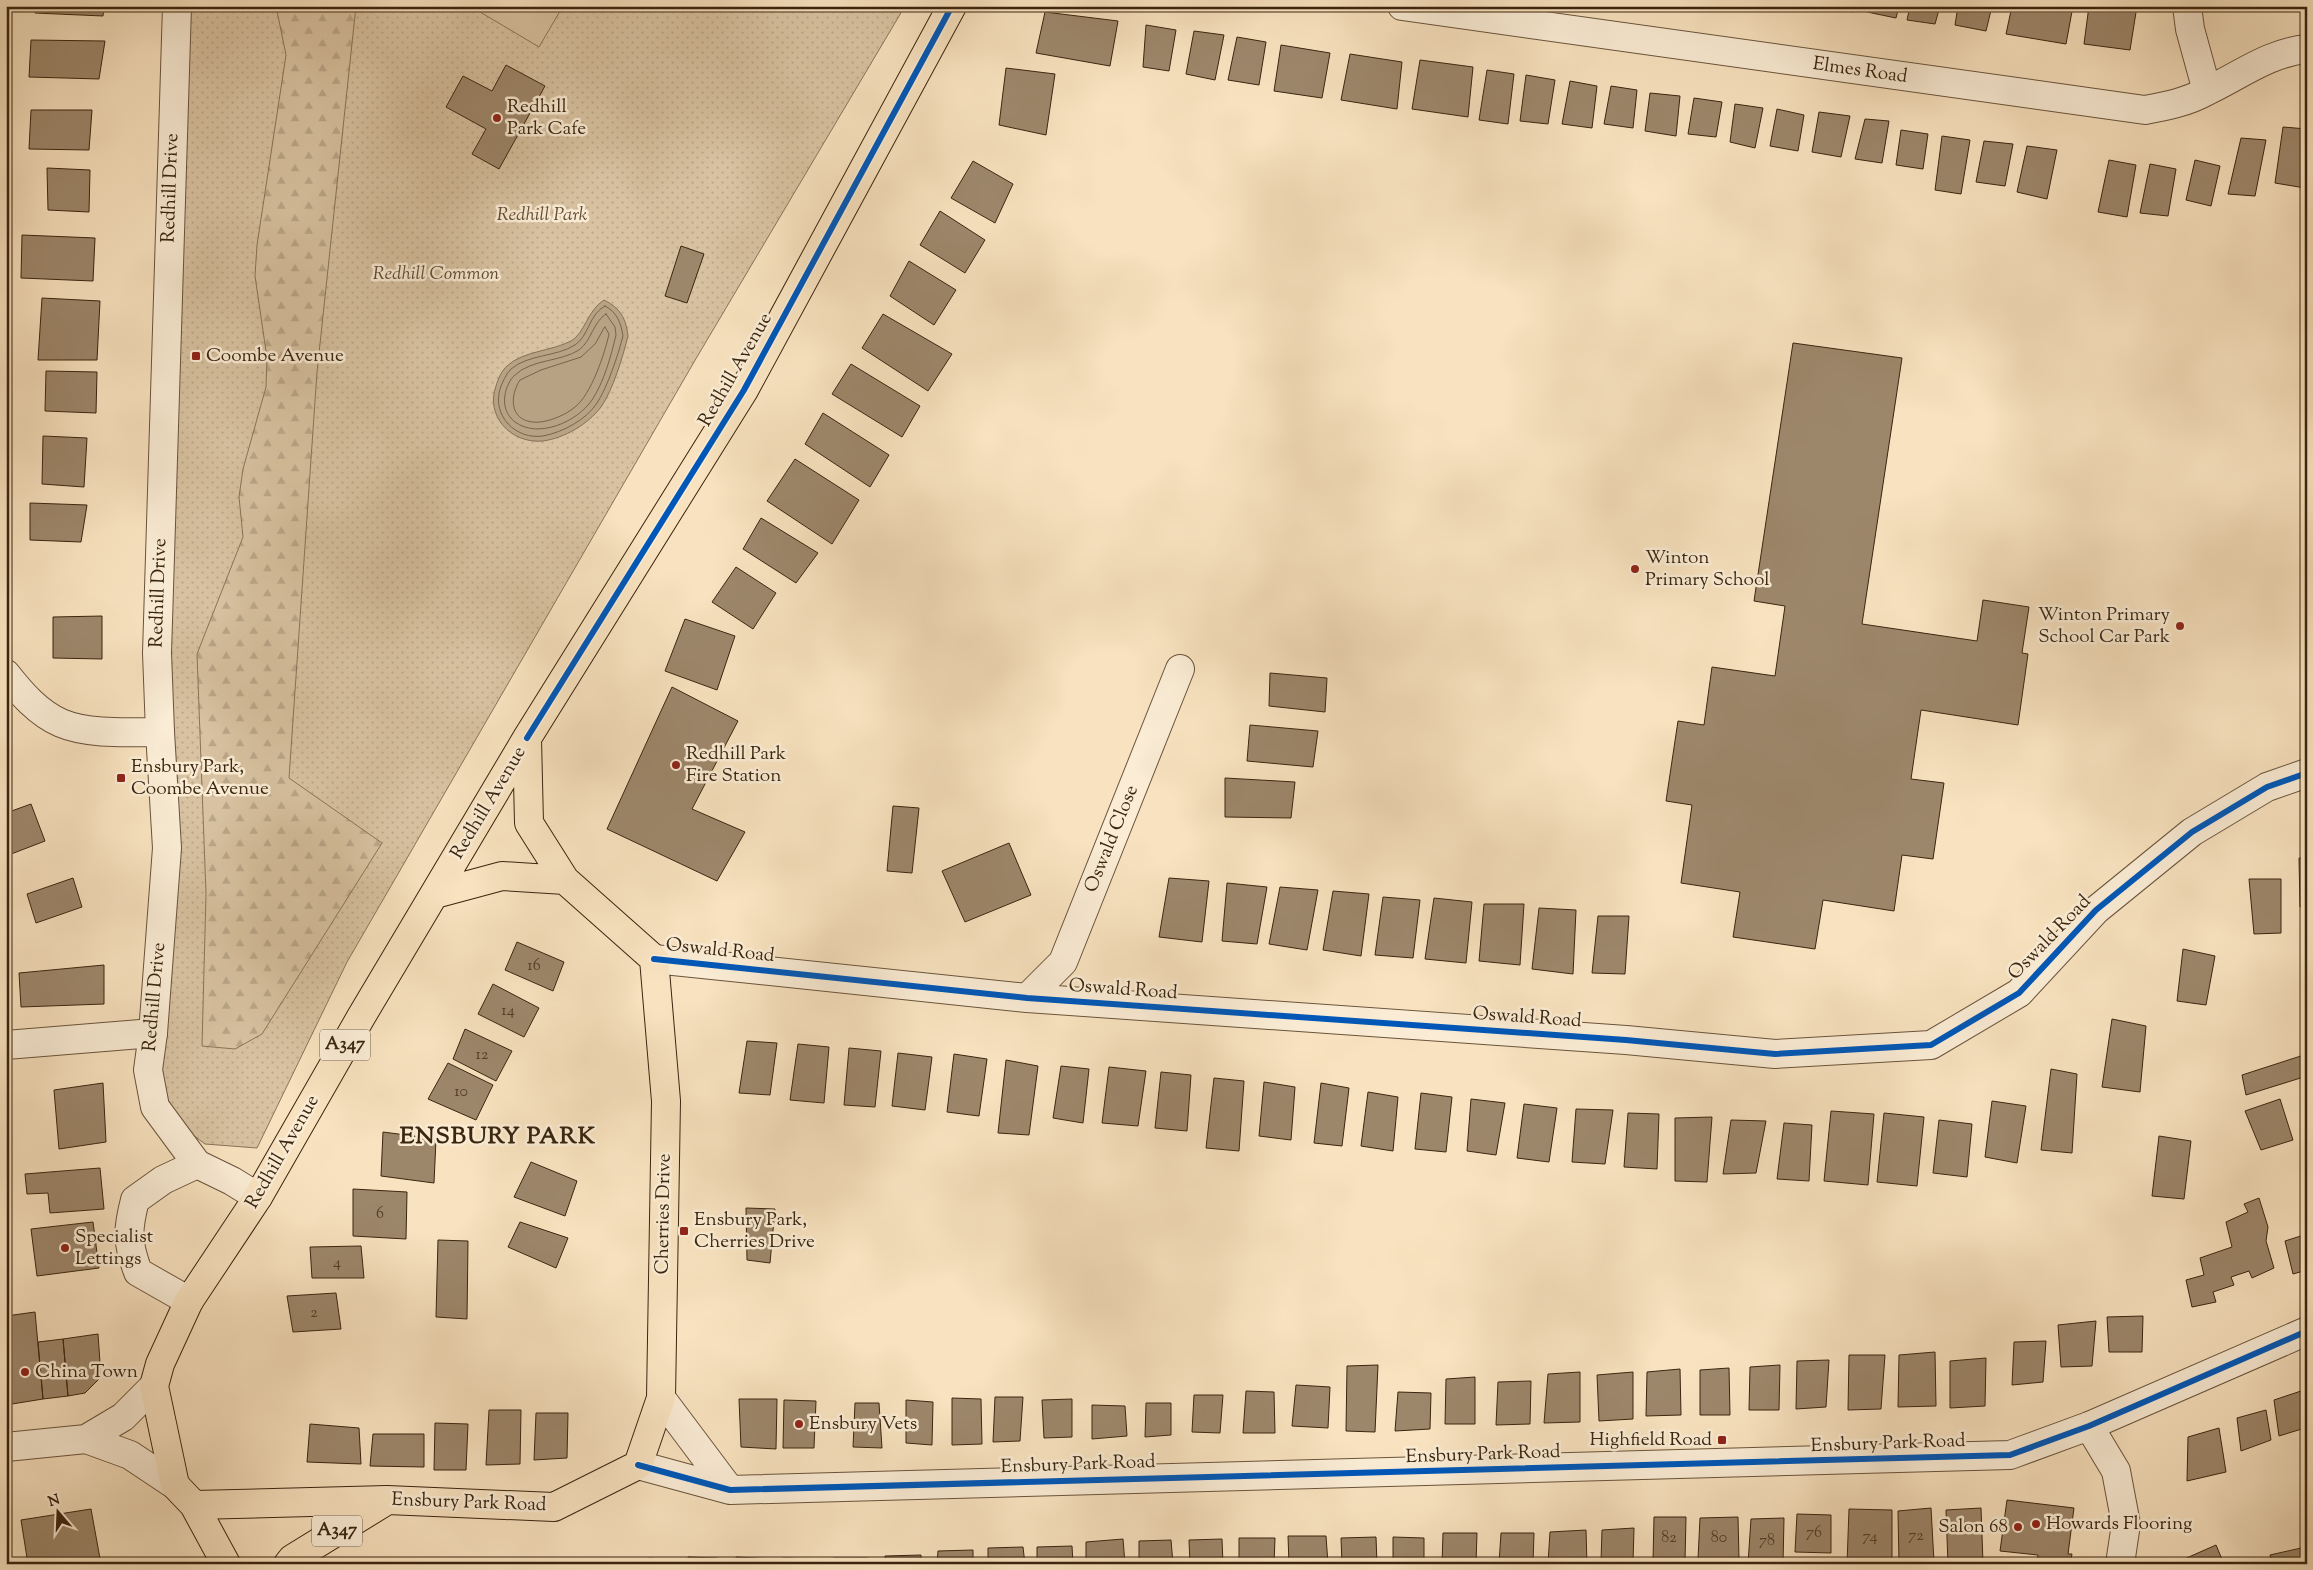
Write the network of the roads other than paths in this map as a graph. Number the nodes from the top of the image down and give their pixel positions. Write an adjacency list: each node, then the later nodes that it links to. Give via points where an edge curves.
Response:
1 (177, 6): 9 (street, Redhill Drive, via 157,653)
2 (952, 6): 10 (main road, Redhill Avenue / A347, via 744,390)
3 (1402, 6): 6 (street, Elmes Road, via 2145,110 2176,105)
4 (2187, 6): 6 (street)
5 (2307, 49): 6 (street, Elmes Road, via 2254,65)
6 (2207, 92)
7 (1180, 669): 15 (street, Oswald Close, via 1063,962)
8 (6, 674): 9 (street, via 25,698 60,723 102,732)
9 (160, 732): 16 (street, Redhill Drive, via 167,848)
10 (527, 738): 12 (main road, Oswald Road, via 529,823); 13 (main road, Redhill Avenue / A347)
11 (2307, 773): 15 (street, Oswald Road, via 2267,788 2192,832 2096,910 2019,993 1931,1045 1775,1054 1616,1039)
12 (565, 880): 13 (main road, via 502,876); 14 (main road, Oswald Road)
13 (435, 894): 19 (main road, Redhill Avenue / A347)
14 (654, 959): 15 (street, Oswald Road); 23 (main road, Cherries Drive, via 666,1101)
15 (1027, 998)
16 (153, 1033): 17 (street); 18 (street, Redhill Drive, via 148,1070 155,1107)
17 (6, 1045)
18 (197, 1164): 19 (street, Redhill Drive); 20 (street, via 163,1180 135,1200 128,1247 138,1272)
19 (258, 1197): 20 (main road, Redhill Avenue / A347)
20 (189, 1301): 22 (main road, Redhill Avenue / A347, via 160,1364)
21 (2307, 1331): 24 (street, Ensbury Park Road)
22 (154, 1386): 25 (street, via 123,1416); 28 (main road, Redhill Avenue / A347)
23 (662, 1398): 27 (main road, Cherries Drive); 29 (street)
24 (2089, 1426): 29 (street, Ensbury Park Road, via 2010,1455); 34 (street, via 2116,1471 2126,1524)
25 (86, 1439): 26 (street); 28 (street, via 130,1455)
26 (6, 1447)
27 (638, 1465): 29 (street, Ensbury Park Road); 30 (main road, Ensbury Park Road, via 554,1507)
28 (175, 1485): 31 (main road)
29 (730, 1490)
30 (387, 1500): 31 (main road, Ensbury Park Road); 33 (main road, A347)
31 (194, 1505): 32 (main road)
32 (226, 1564)
33 (288, 1564)
34 (2120, 1564)

